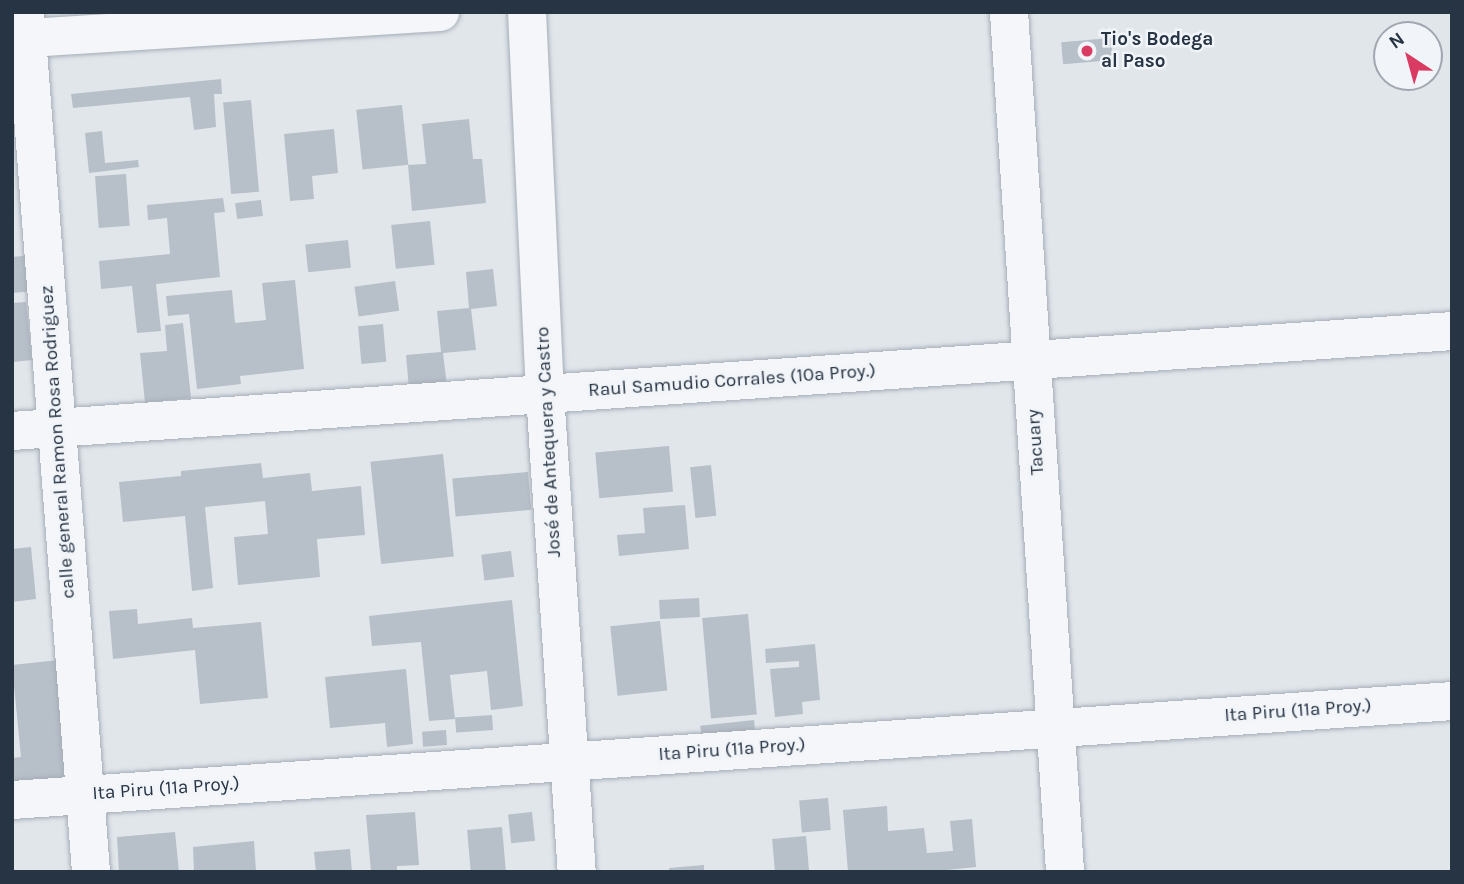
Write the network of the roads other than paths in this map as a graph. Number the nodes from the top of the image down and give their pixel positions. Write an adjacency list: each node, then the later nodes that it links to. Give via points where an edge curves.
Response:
1 (440, 12): 4 (street)
2 (527, 12): 7 (street, José de Antequera y Castro)
3 (1009, 12): 6 (street, Tacuary)
4 (21, 30): 8 (street, calle general Ramon Rosa Rodriguez)
5 (1452, 331): 6 (street, Raul Samudio Corrales (10ª Proy.))
6 (1031, 360): 7 (street, Raul Samudio Corrales (10ª Proy.)); 11 (street, Tacuary)
7 (545, 394): 8 (street, Raul Samudio Corrales (10ª Proy.)); 12 (street, José de Antequera y Castro)
8 (58, 428): 9 (street, Raul Samudio Corrales (10ª Proy.)); 13 (street, calle general Ramon Rosa Rodriguez)
9 (12, 431)
10 (1452, 701): 11 (street, Ita Piru (11ª Proy.))
11 (1055, 728): 12 (street, Ita Piru (11ª Proy.)); 17 (street, Tacuary)
12 (570, 761): 13 (street, Ita Piru (11ª Proy.)); 16 (street, José de Antequera y Castro)
13 (85, 795): 14 (street, Ita Piru (11ª Proy.)); 15 (street, calle general Ramon Rosa Rodriguez)
14 (12, 800)
15 (91, 872)
16 (577, 872)
17 (1065, 872)

